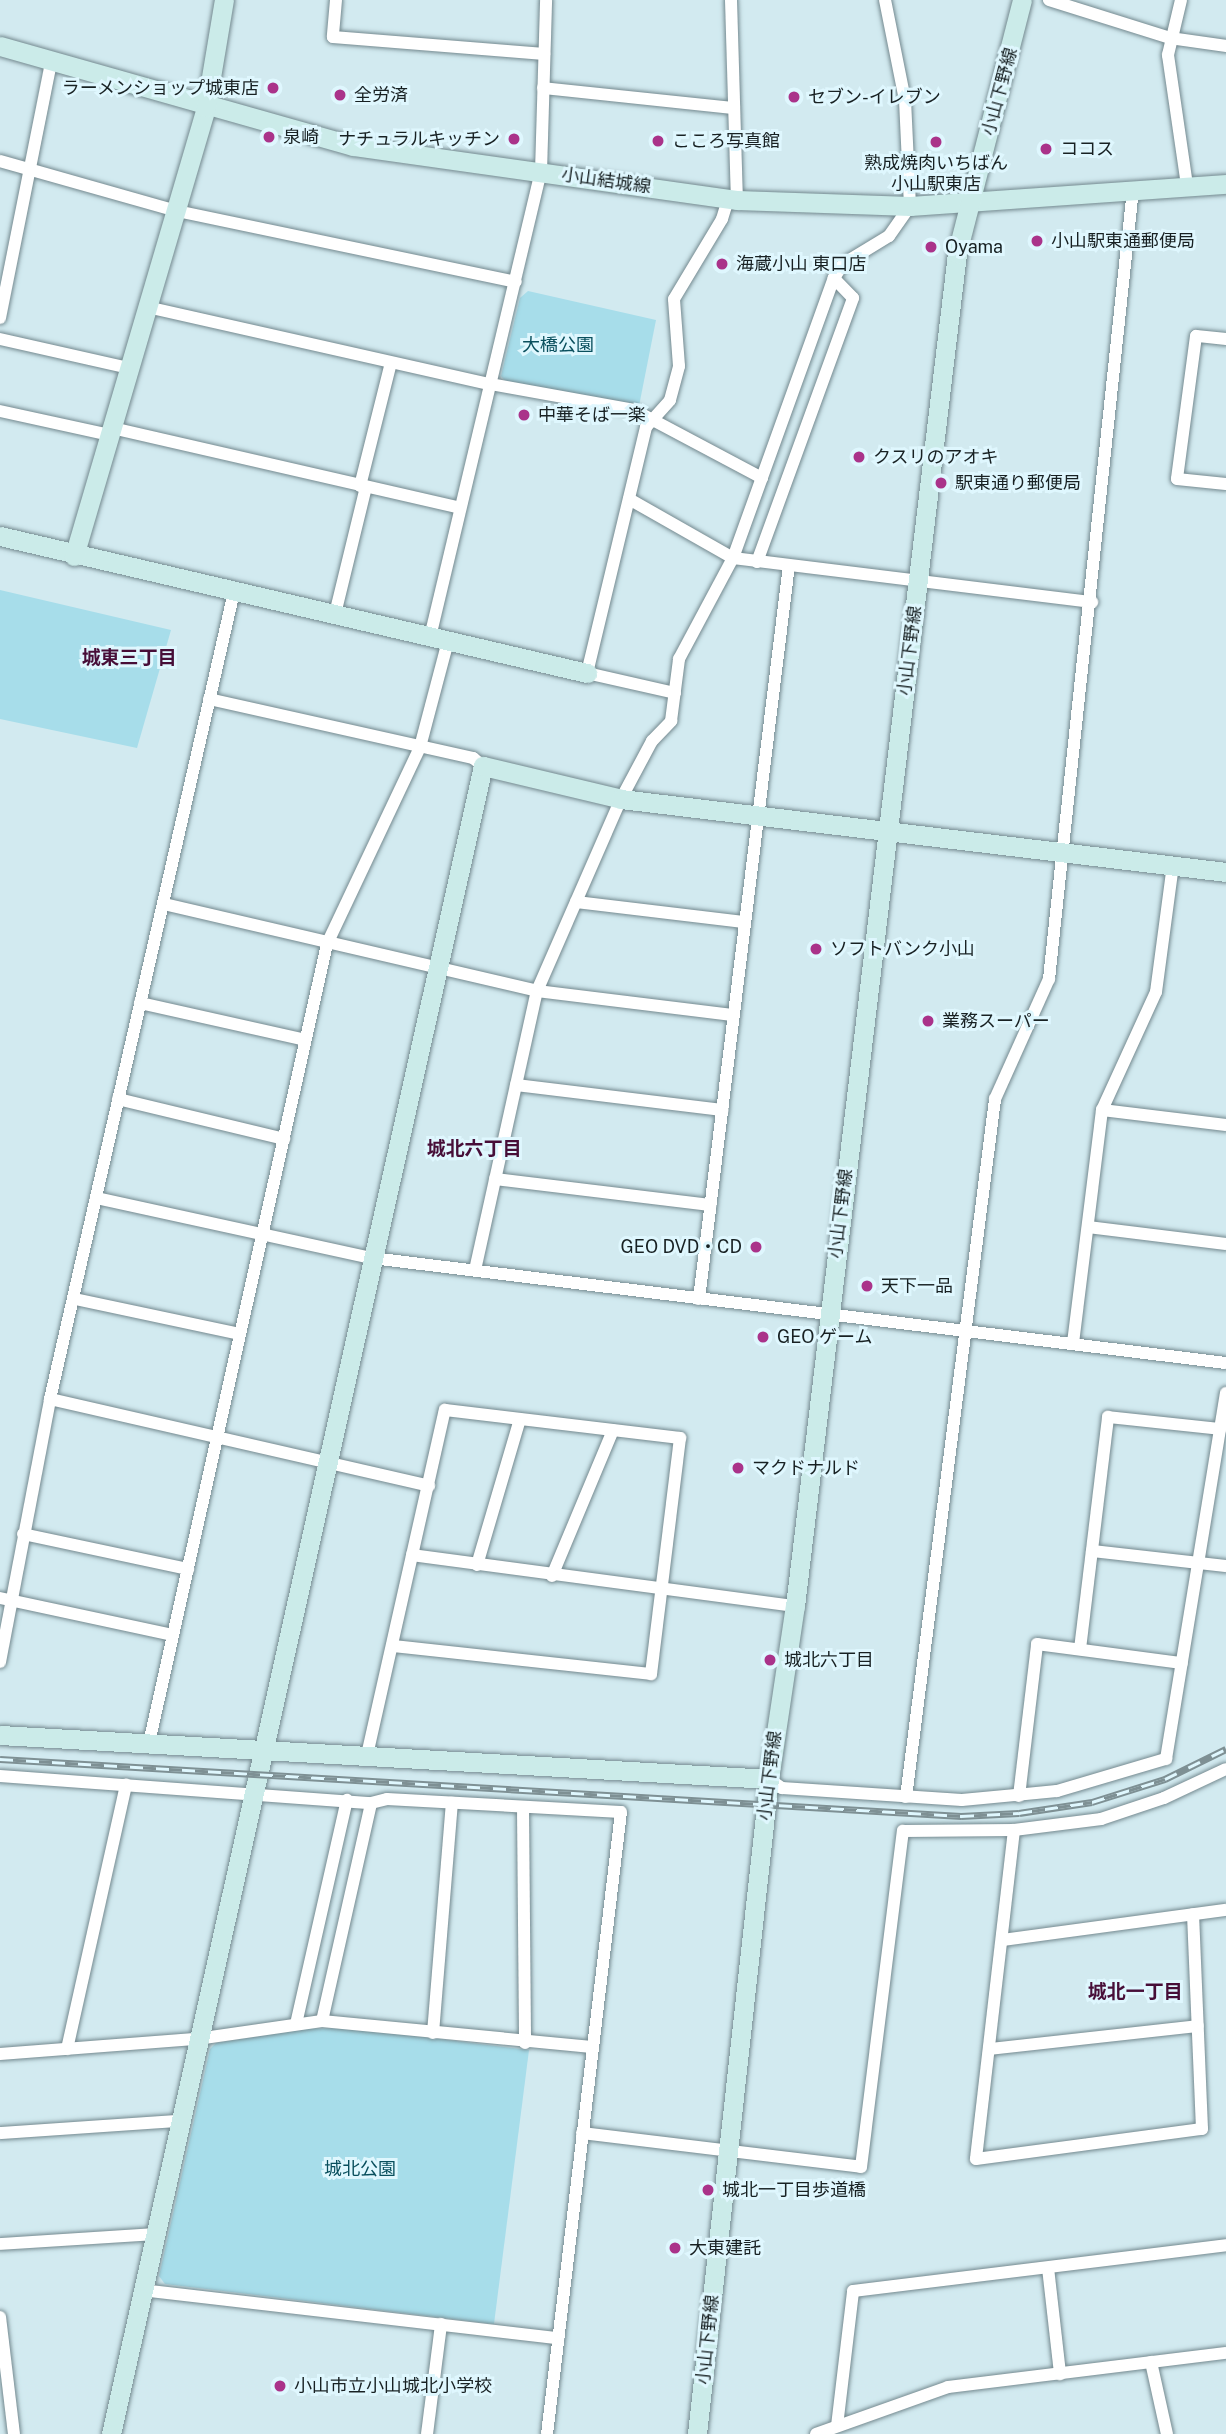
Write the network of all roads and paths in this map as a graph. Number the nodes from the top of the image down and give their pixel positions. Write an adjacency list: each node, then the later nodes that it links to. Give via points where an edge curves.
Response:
1 (224, 0): 15 (street)
2 (336, 0): 12 (street, via 333,37)
3 (546, 0): 12 (street)
4 (731, 0): 16 (street)
5 (885, 0): 25 (street, via 905,100)
6 (1023, 0): 24 (street, 小山下野線)
7 (1049, 0): 9 (street)
8 (1181, 0): 9 (street)
9 (1170, 38): 11 (street); 21 (street)
10 (0, 46): 13 (street, 小山結城線)
11 (1226, 46)
12 (544, 54): 14 (street)
13 (51, 62): 15 (street, 小山結城線); 18 (street)
14 (543, 88): 16 (street); 19 (street)
15 (206, 107): 19 (street, 小山結城線, via 353,146); 26 (street)
16 (734, 108): 23 (street)
17 (0, 161): 18 (street)
18 (31, 169): 26 (street); 30 (street)
19 (541, 172): 23 (street, 小山結城線); 28 (street)
20 (1226, 184): 21 (street, 小山結城線)
21 (1187, 186): 22 (street, 小山結城線)
22 (1133, 189): 24 (street, 小山結城線); 52 (street)
23 (732, 199): 25 (street, 小山結城線); 37 (street, via 674,299 679,366 670,400)
24 (970, 202): 25 (street, 小山結城線); 50 (street, 小山下野線, via 957,253)
25 (910, 206): 27 (street, via 888,236 843,264)
26 (177, 211): 28 (street); 29 (street)
27 (835, 278): 39 (street); 40 (street, via 853,298)
28 (516, 282): 35 (street)
29 (147, 307): 33 (street); 34 (street)
30 (0, 318)
31 (0, 339): 34 (street)
32 (1226, 339): 41 (street, via 1196,336 1177,479)
33 (391, 363): 35 (street); 42 (street)
34 (130, 368): 38 (street)
35 (490, 384): 37 (street, via 634,410); 44 (street)
36 (0, 411): 38 (street)
37 (655, 419): 39 (street); 43 (street, via 646,427)
38 (111, 432): 42 (street); 46 (street)
39 (764, 473): 40 (street); 47 (street)
40 (787, 479): 48 (street)
41 (1226, 484)
42 (363, 486): 44 (street); 53 (street)
43 (629, 499): 47 (street); 55 (street)
44 (460, 508): 54 (street)
45 (0, 536): 46 (street)
46 (74, 556): 51 (street)
47 (733, 558): 48 (street); 56 (street, via 692,628 679,659)
48 (757, 562): 49 (street)
49 (789, 565): 50 (street); 61 (street)
50 (918, 581): 52 (street); 62 (street, 小山下野線)
51 (234, 592): 53 (street); 57 (street)
52 (1092, 602): 63 (street)
53 (335, 614): 54 (street)
54 (439, 639): 55 (street); 58 (street)
55 (587, 673): 56 (street)
56 (676, 693): 60 (street, via 671,721 652,741)
57 (209, 699): 58 (street); 67 (street)
58 (420, 747): 59 (street, via 473,758); 69 (street)
59 (483, 766): 60 (street); 70 (street)
60 (621, 799): 61 (street); 66 (street)
61 (757, 816): 62 (street); 68 (street)
62 (888, 831): 63 (street); 91 (street, 小山下野線)
63 (1061, 852): 64 (street); 92 (street, via 1049,979 995,1099)
64 (1173, 865): 65 (street); 78 (street, via 1156,992)
65 (1226, 872)
66 (576, 902): 68 (street); 71 (street)
67 (164, 904): 69 (street); 72 (street)
68 (744, 922): 73 (street)
69 (327, 944): 70 (street); 74 (street)
70 (438, 968): 71 (street); 87 (street)
71 (537, 991): 73 (street); 75 (street)
72 (140, 1003): 74 (street); 76 (street)
73 (733, 1015): 77 (street)
74 (305, 1040): 80 (street)
75 (516, 1085): 77 (street); 81 (street)
76 (118, 1099): 80 (street); 82 (street)
77 (722, 1110): 83 (street)
78 (1102, 1110): 79 (street); 84 (street)
79 (1226, 1125)
80 (284, 1139): 85 (street)
81 (495, 1179): 83 (street); 88 (street)
82 (96, 1198): 85 (street); 89 (street)
83 (710, 1205): 90 (street)
84 (1088, 1227): 86 (street); 94 (street)
85 (262, 1234): 87 (street); 93 (street)
86 (1226, 1244)
87 (372, 1258): 88 (street); 102 (street)
88 (475, 1270): 90 (street)
89 (75, 1299): 93 (street); 97 (street)
90 (699, 1299): 91 (street)
91 (829, 1313): 92 (street); 114 (street, 小山下野線)
92 (963, 1329): 94 (street); 130 (street)
93 (239, 1334): 101 (street)
94 (1073, 1343): 95 (street)
95 (1226, 1363)
96 (1226, 1393): 99 (street)
97 (50, 1399): 101 (street); 104 (street)
98 (520, 1419): 100 (street); 103 (street, via 445,1410); 108 (street)
99 (1220, 1429): 105 (street, via 1108,1417); 107 (street)
100 (613, 1430): 111 (street); 112 (street, via 680,1438)
101 (218, 1438): 102 (street); 110 (street)
102 (328, 1465): 103 (street); 122 (street)
103 (429, 1486): 106 (street)
104 (23, 1534): 110 (street); 113 (street)
105 (1093, 1551): 107 (street); 117 (street)
106 (412, 1555): 108 (street); 116 (street)
107 (1198, 1562): 109 (street); 119 (street)
108 (477, 1565): 111 (street)
109 (1226, 1566)
110 (188, 1569): 115 (street)
111 (552, 1576): 112 (street)
112 (661, 1590): 114 (street); 116 (street, via 651,1674)
113 (4, 1599): 115 (street); 118 (street)
114 (795, 1606): 126 (street, 小山下野線)
115 (172, 1635): 121 (street)
116 (393, 1646): 123 (street)
117 (1080, 1650): 119 (street); 129 (street, via 1037,1644)
118 (0, 1662)
119 (1182, 1663): 129 (street, via 1166,1759 1094,1784)
120 (0, 1735): 121 (street)
121 (149, 1743): 122 (street)
122 (265, 1748): 123 (street); 128 (street)
123 (367, 1755): 126 (street)
124 (1226, 1769): 135 (street, via 1164,1798 1101,1819)
125 (0, 1776): 127 (street)
126 (769, 1779): 130 (street, via 782,1788); 152 (street, 小山下野線)
127 (126, 1784): 128 (street); 146 (street)
128 (255, 1792): 131 (street); 143 (street)
129 (1019, 1796): 130 (street)
130 (906, 1797)
131 (347, 1800): 132 (street); 140 (street)
132 (371, 1803): 133 (street); 139 (street)
133 (452, 1803): 134 (street); 142 (street)
134 (523, 1808): 144 (street); 145 (street, via 621,1812)
135 (1014, 1830): 138 (street); 152 (street, via 903,1831 860,2167)
136 (1226, 1910): 137 (street)
137 (1193, 1914): 138 (street); 141 (street)
138 (1003, 1940): 147 (street)
139 (322, 2021): 140 (street); 142 (street)
140 (296, 2024): 143 (street)
141 (1198, 2026): 147 (street); 147 (street, via 1202,2129 976,2159)
142 (433, 2033): 144 (street)
143 (197, 2039): 146 (street); 149 (street)
144 (525, 2043): 145 (street)
145 (592, 2047): 151 (street)
146 (67, 2049): 148 (street)
147 (990, 2049)
148 (0, 2054)
149 (178, 2121): 150 (street); 153 (street)
150 (0, 2133)
151 (582, 2133): 152 (street); 160 (street)
152 (728, 2152): 170 (street, 小山下野線)
153 (154, 2234): 154 (street); 157 (street)
154 (0, 2244)
155 (1226, 2245): 156 (street)
156 (1048, 2268): 164 (street); 165 (street, via 853,2291)
157 (141, 2290): 159 (street); 167 (street)
158 (0, 2316): 163 (street)
159 (441, 2324): 160 (street); 168 (street)
160 (558, 2338): 169 (street)
161 (1226, 2353): 162 (street)
162 (1151, 2362): 164 (street); 172 (street)
163 (3, 2371): 166 (street)
164 (1059, 2374): 165 (street, via 948,2387)
165 (837, 2426): 171 (street)
166 (14, 2434)
167 (111, 2434)
168 (427, 2434)
169 (547, 2434)
170 (697, 2434)
171 (816, 2434)
172 (1167, 2434)

